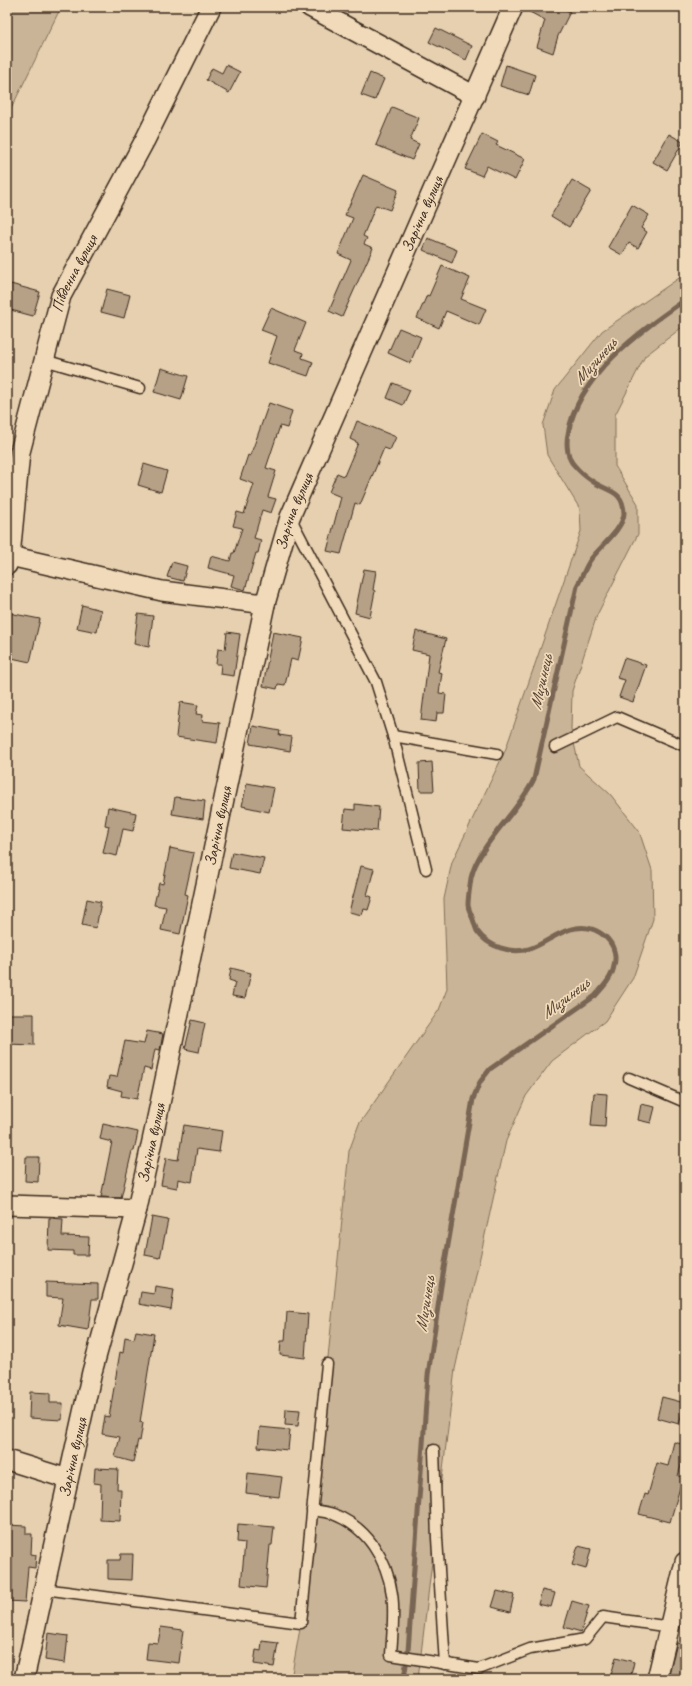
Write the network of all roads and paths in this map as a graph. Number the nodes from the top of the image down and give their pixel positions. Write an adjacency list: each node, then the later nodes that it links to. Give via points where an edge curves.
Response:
1 (211, 7): 5 (street, Південна вулиця, via 146,140 61,296)
2 (310, 7): 4 (street)
3 (513, 7): 4 (street, Зарічна вулиця)
4 (474, 96): 7 (street, Зарічна вулиця)
5 (44, 360): 6 (lane); 8 (street, Південна вулиця, via 20,452)
6 (140, 388)
7 (290, 517): 9 (street, Зарічна вулиця); 10 (lane, via 376,682)
8 (8, 560): 9 (street, via 162,591)
9 (265, 604): 18 (street, Зарічна вулиця)
10 (393, 736): 13 (lane); 14 (lane)
11 (685, 746): 12 (lane, via 617,717)
12 (555, 747)
13 (497, 754)
14 (426, 869)
15 (629, 1078): 16 (lane)
16 (685, 1102)
17 (7, 1205): 18 (street)
18 (137, 1209): 22 (street, Зарічна вулиця, via 92,1372)
19 (327, 1364): 23 (lane)
20 (434, 1450): 27 (lane)
21 (7, 1460): 22 (street)
22 (68, 1479): 25 (street, Зарічна вулиця)
23 (312, 1510): 25 (lane, via 301,1623); 27 (lane, via 332,1514 349,1522 370,1539 386,1566 392,1595 392,1655)
24 (685, 1562): 26 (street)
25 (44, 1589): 28 (street, Зарічна вулиця)
26 (676, 1622): 27 (lane, via 603,1617 585,1639 530,1649 479,1669); 29 (street)
27 (444, 1664)
28 (24, 1679)
29 (657, 1679)

